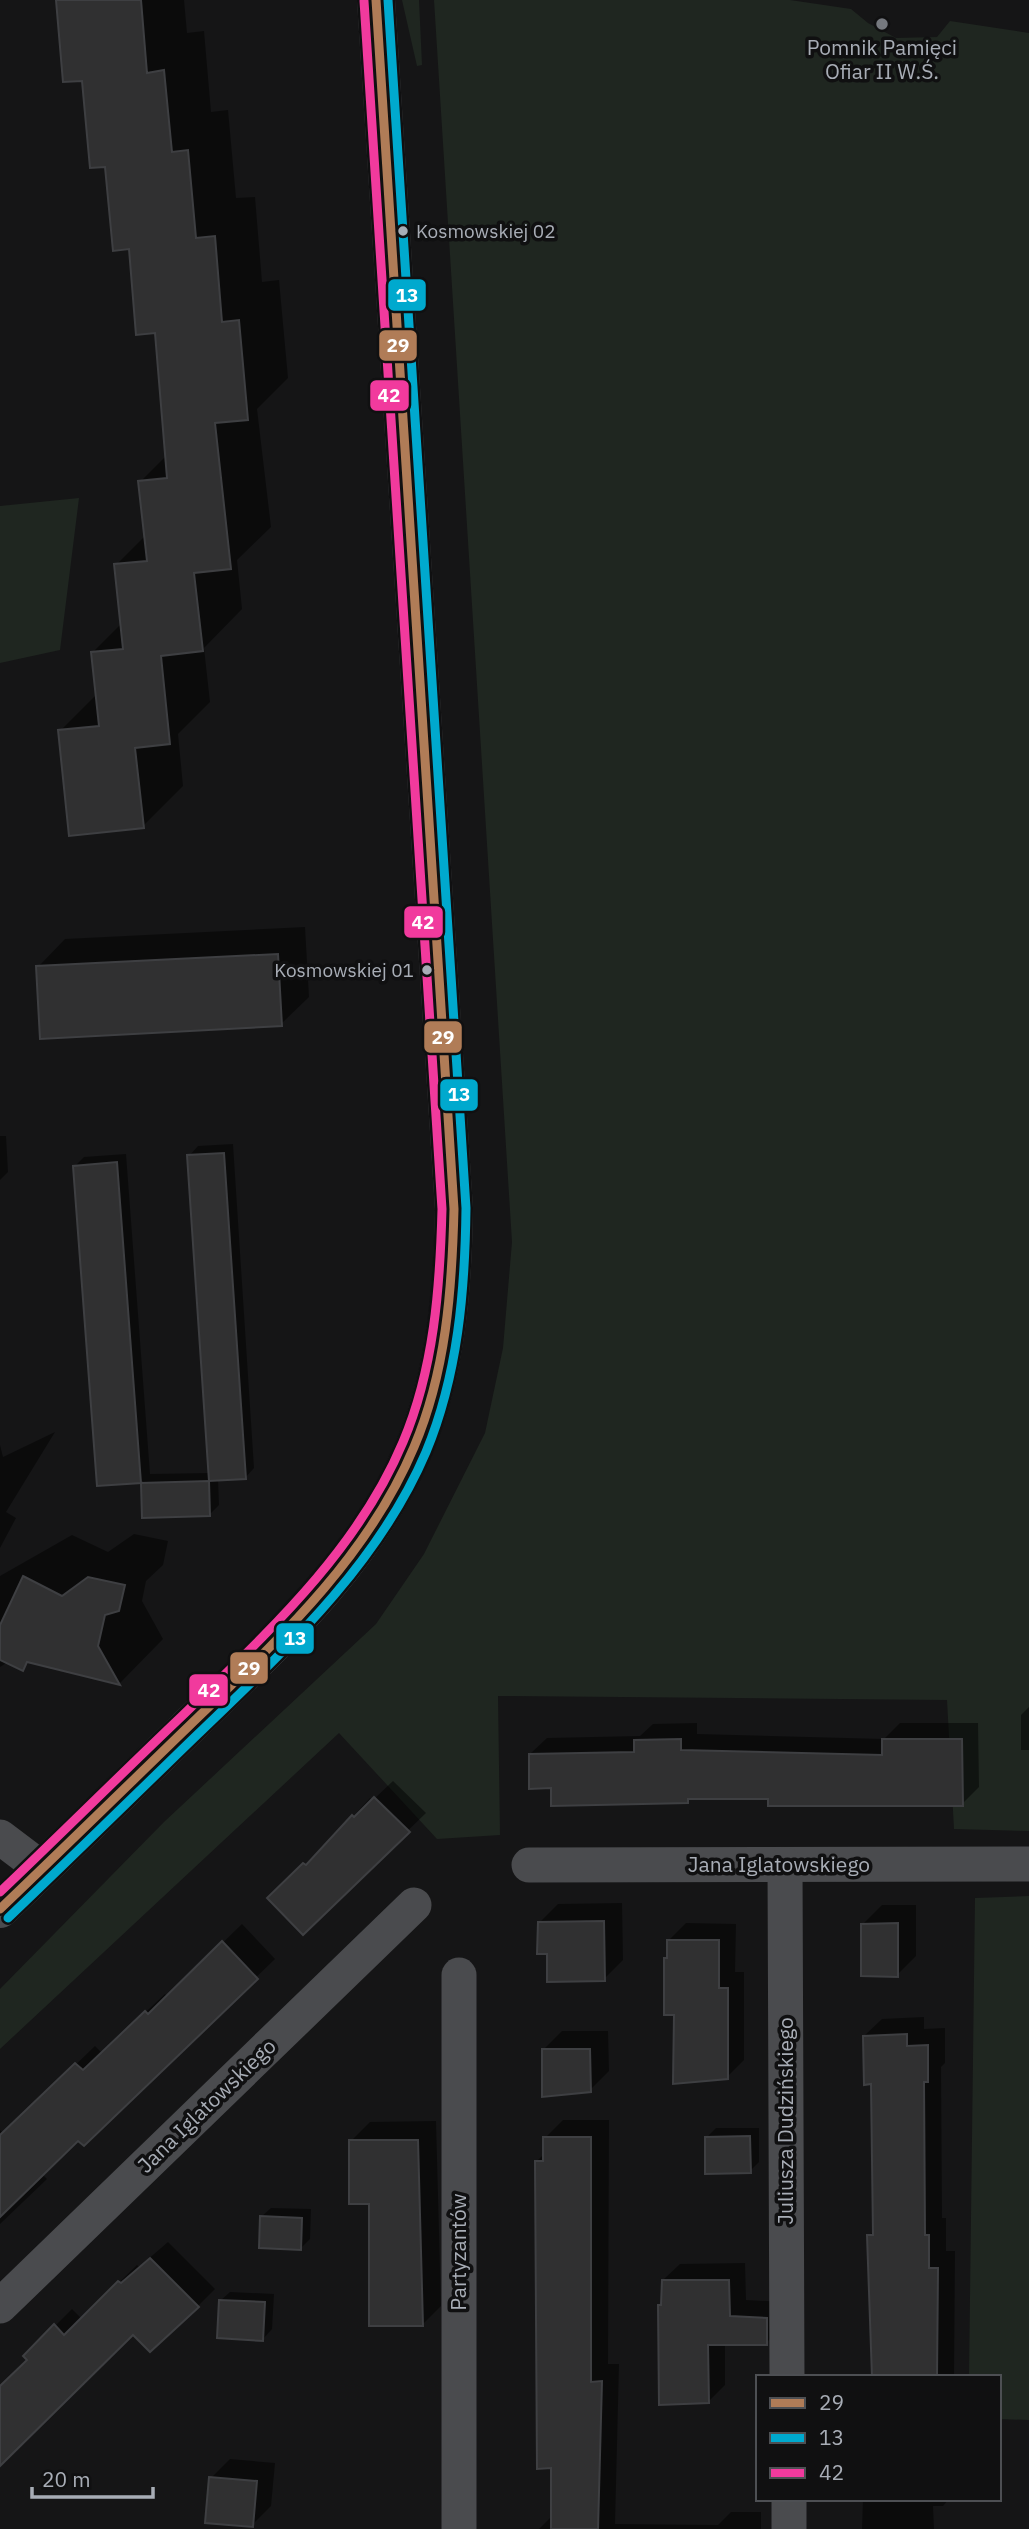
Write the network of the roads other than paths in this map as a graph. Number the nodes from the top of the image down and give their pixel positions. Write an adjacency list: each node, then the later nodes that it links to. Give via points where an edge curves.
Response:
1 (376, 0): 6 (street, via 454,1209 444,1341 414,1448 350,1560 293,1626)
2 (0, 1837): 6 (street)
3 (1029, 1864): 5 (street, Jana Iglatowskiego)
4 (529, 1865): 5 (street, Jana Iglatowskiego)
5 (785, 1865): 11 (street, Juliusza Dudzińskiego)
6 (41, 1868): 7 (street)
7 (3, 1901)
8 (414, 1905): 10 (street, Jana Iglatowskiego)
9 (459, 1975): 13 (street, Partyzantów)
10 (0, 2306)
11 (787, 2375)
12 (789, 2501): 14 (street)
13 (459, 2529)
14 (789, 2529)

